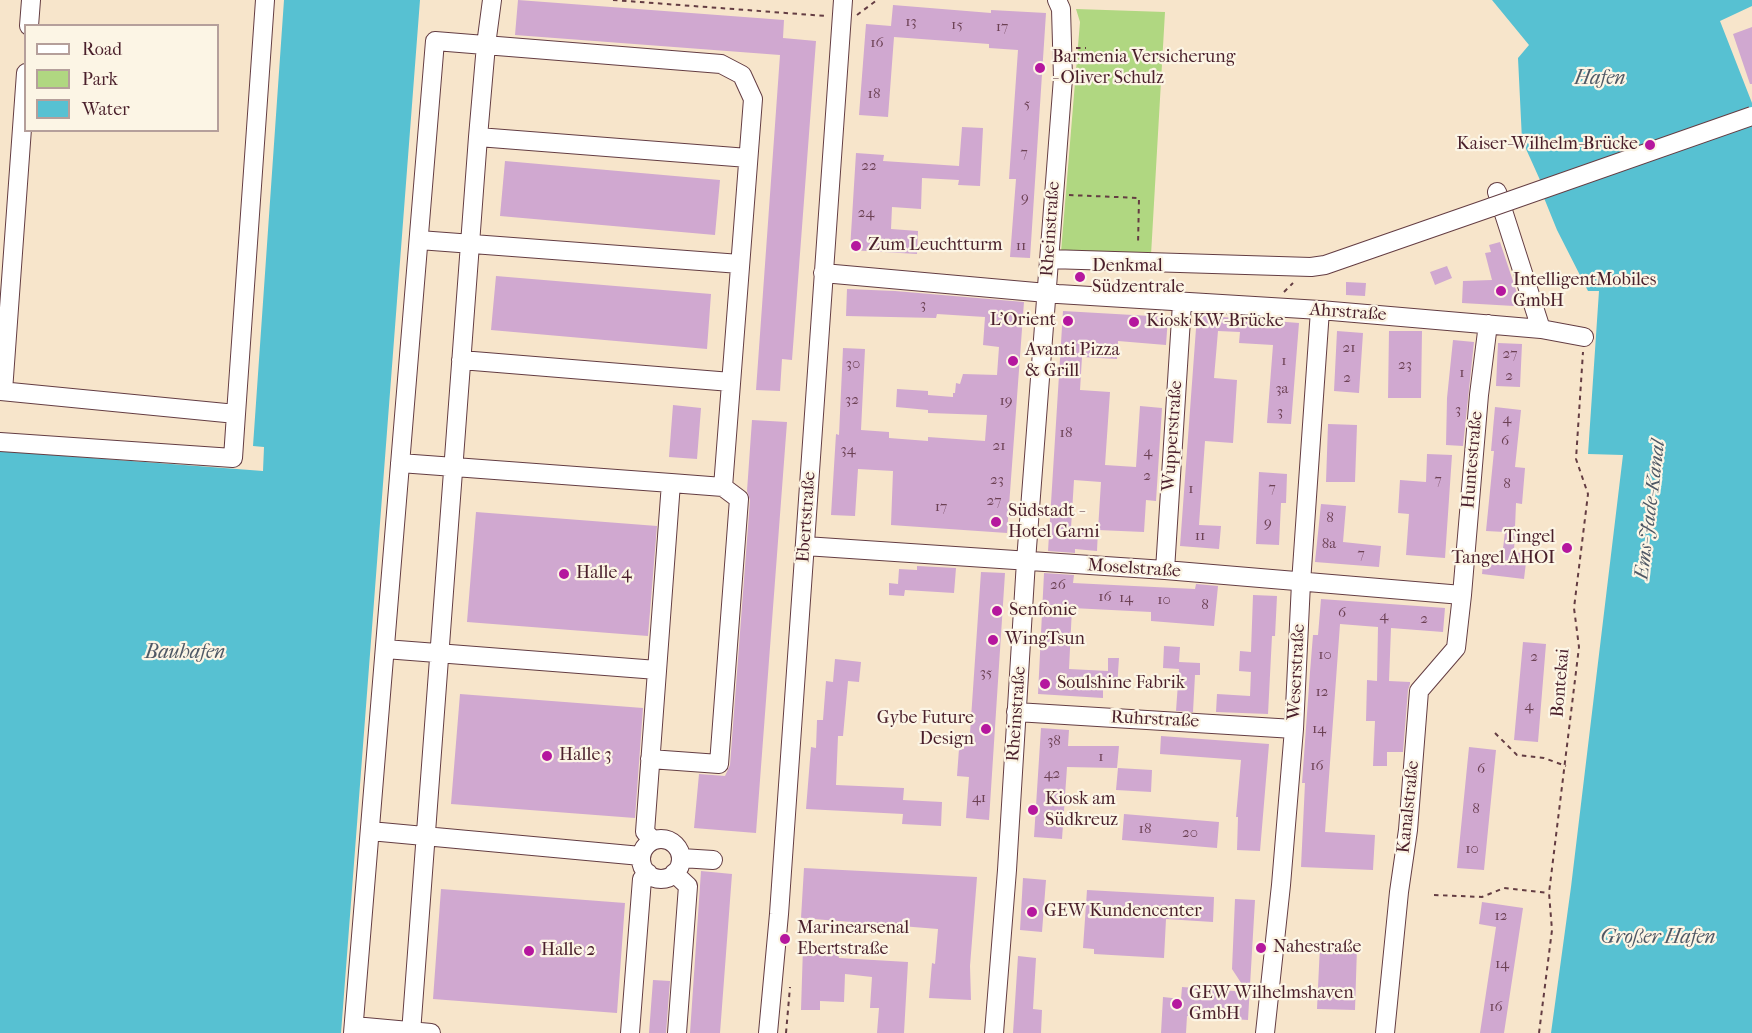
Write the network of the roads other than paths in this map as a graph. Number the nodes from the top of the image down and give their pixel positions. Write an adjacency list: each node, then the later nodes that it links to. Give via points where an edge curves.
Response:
1 (31, 0): 6 (street)
2 (265, 0): 27 (street)
3 (492, 0): 7 (street)
4 (1057, 0): 15 (street, Rheinstraße, via 1061,9 1063,78)
5 (846, 12): 17 (street, Ebertstraße)
6 (29, 24)
7 (486, 45): 10 (street); 11 (street, via 721,64 742,75 753,99); 13 (street, via 435,41)
8 (24, 100): 26 (street)
9 (1752, 116): 12 (street, bridge)
10 (478, 137): 11 (street); 14 (street)
11 (748, 158): 16 (street)
12 (1494, 199): 15 (street, via 1325,265 1311,267); 22 (street)
13 (419, 240): 14 (street); 29 (street)
14 (470, 244): 16 (street); 24 (street)
15 (1049, 259): 18 (street, Rheinstraße)
16 (740, 264): 25 (street)
17 (823, 273): 18 (street, Ahrstraße); 33 (street, Ebertstraße)
18 (1047, 293): 19 (street, Ahrstraße); 34 (street, Rheinstraße)
19 (1182, 303): 20 (street, Ahrstraße); 35 (street, Wupperstraße)
20 (1320, 310): 21 (street, Ahrstraße); 36 (street, Weserstraße)
21 (1488, 324): 22 (street, Ahrstraße); 37 (street, Huntestraße)
22 (1541, 329): 23 (street, Ahrstraße)
23 (1584, 337)
24 (461, 360): 25 (street); 30 (street)
25 (731, 382): 32 (street)
26 (2, 391): 27 (street)
27 (236, 414): 28 (street, via 233,458)
28 (0, 442)
29 (400, 463): 30 (street); 38 (street)
30 (453, 467): 31 (street); 39 (street)
31 (670, 483): 32 (street); 40 (street)
32 (723, 487): 43 (street, via 739,499 718,764)
33 (805, 546): 34 (street, Moselstraße); 55 (street, Ebertstraße)
34 (1026, 561): 35 (street, Moselstraße); 41 (street, Rheinstraße)
35 (1165, 570): 36 (street, Moselstraße)
36 (1301, 583): 37 (street, Moselstraße); 42 (street, Weserstraße)
37 (1462, 595): 58 (street, Kanalstraße, via 1456,648 1419,691)
38 (385, 649): 39 (street); 44 (street)
39 (439, 654): 40 (street); 45 (street)
40 (657, 670): 43 (street)
41 (1017, 712): 42 (street, Ruhrstraße); 56 (street, Rheinstraße)
42 (1294, 729): 57 (street, Weserstraße)
43 (650, 759): 46 (street, via 645,832)
44 (370, 831): 45 (street); 50 (street)
45 (426, 836): 48 (street); 51 (street)
46 (653, 840): 48 (street, via 645,847); 49 (street, via 676,846)
47 (713, 860): 49 (street)
48 (644, 865): 49 (street, via 658,878 669,877); 53 (street)
49 (677, 866): 54 (street, via 688,886)
50 (353, 1030): 51 (street)
51 (411, 1032): 52 (street)
52 (431, 1033)
53 (630, 1033)
54 (676, 1033)
55 (768, 1033)
56 (994, 1033)
57 (1265, 1033)
58 (1385, 1033)

